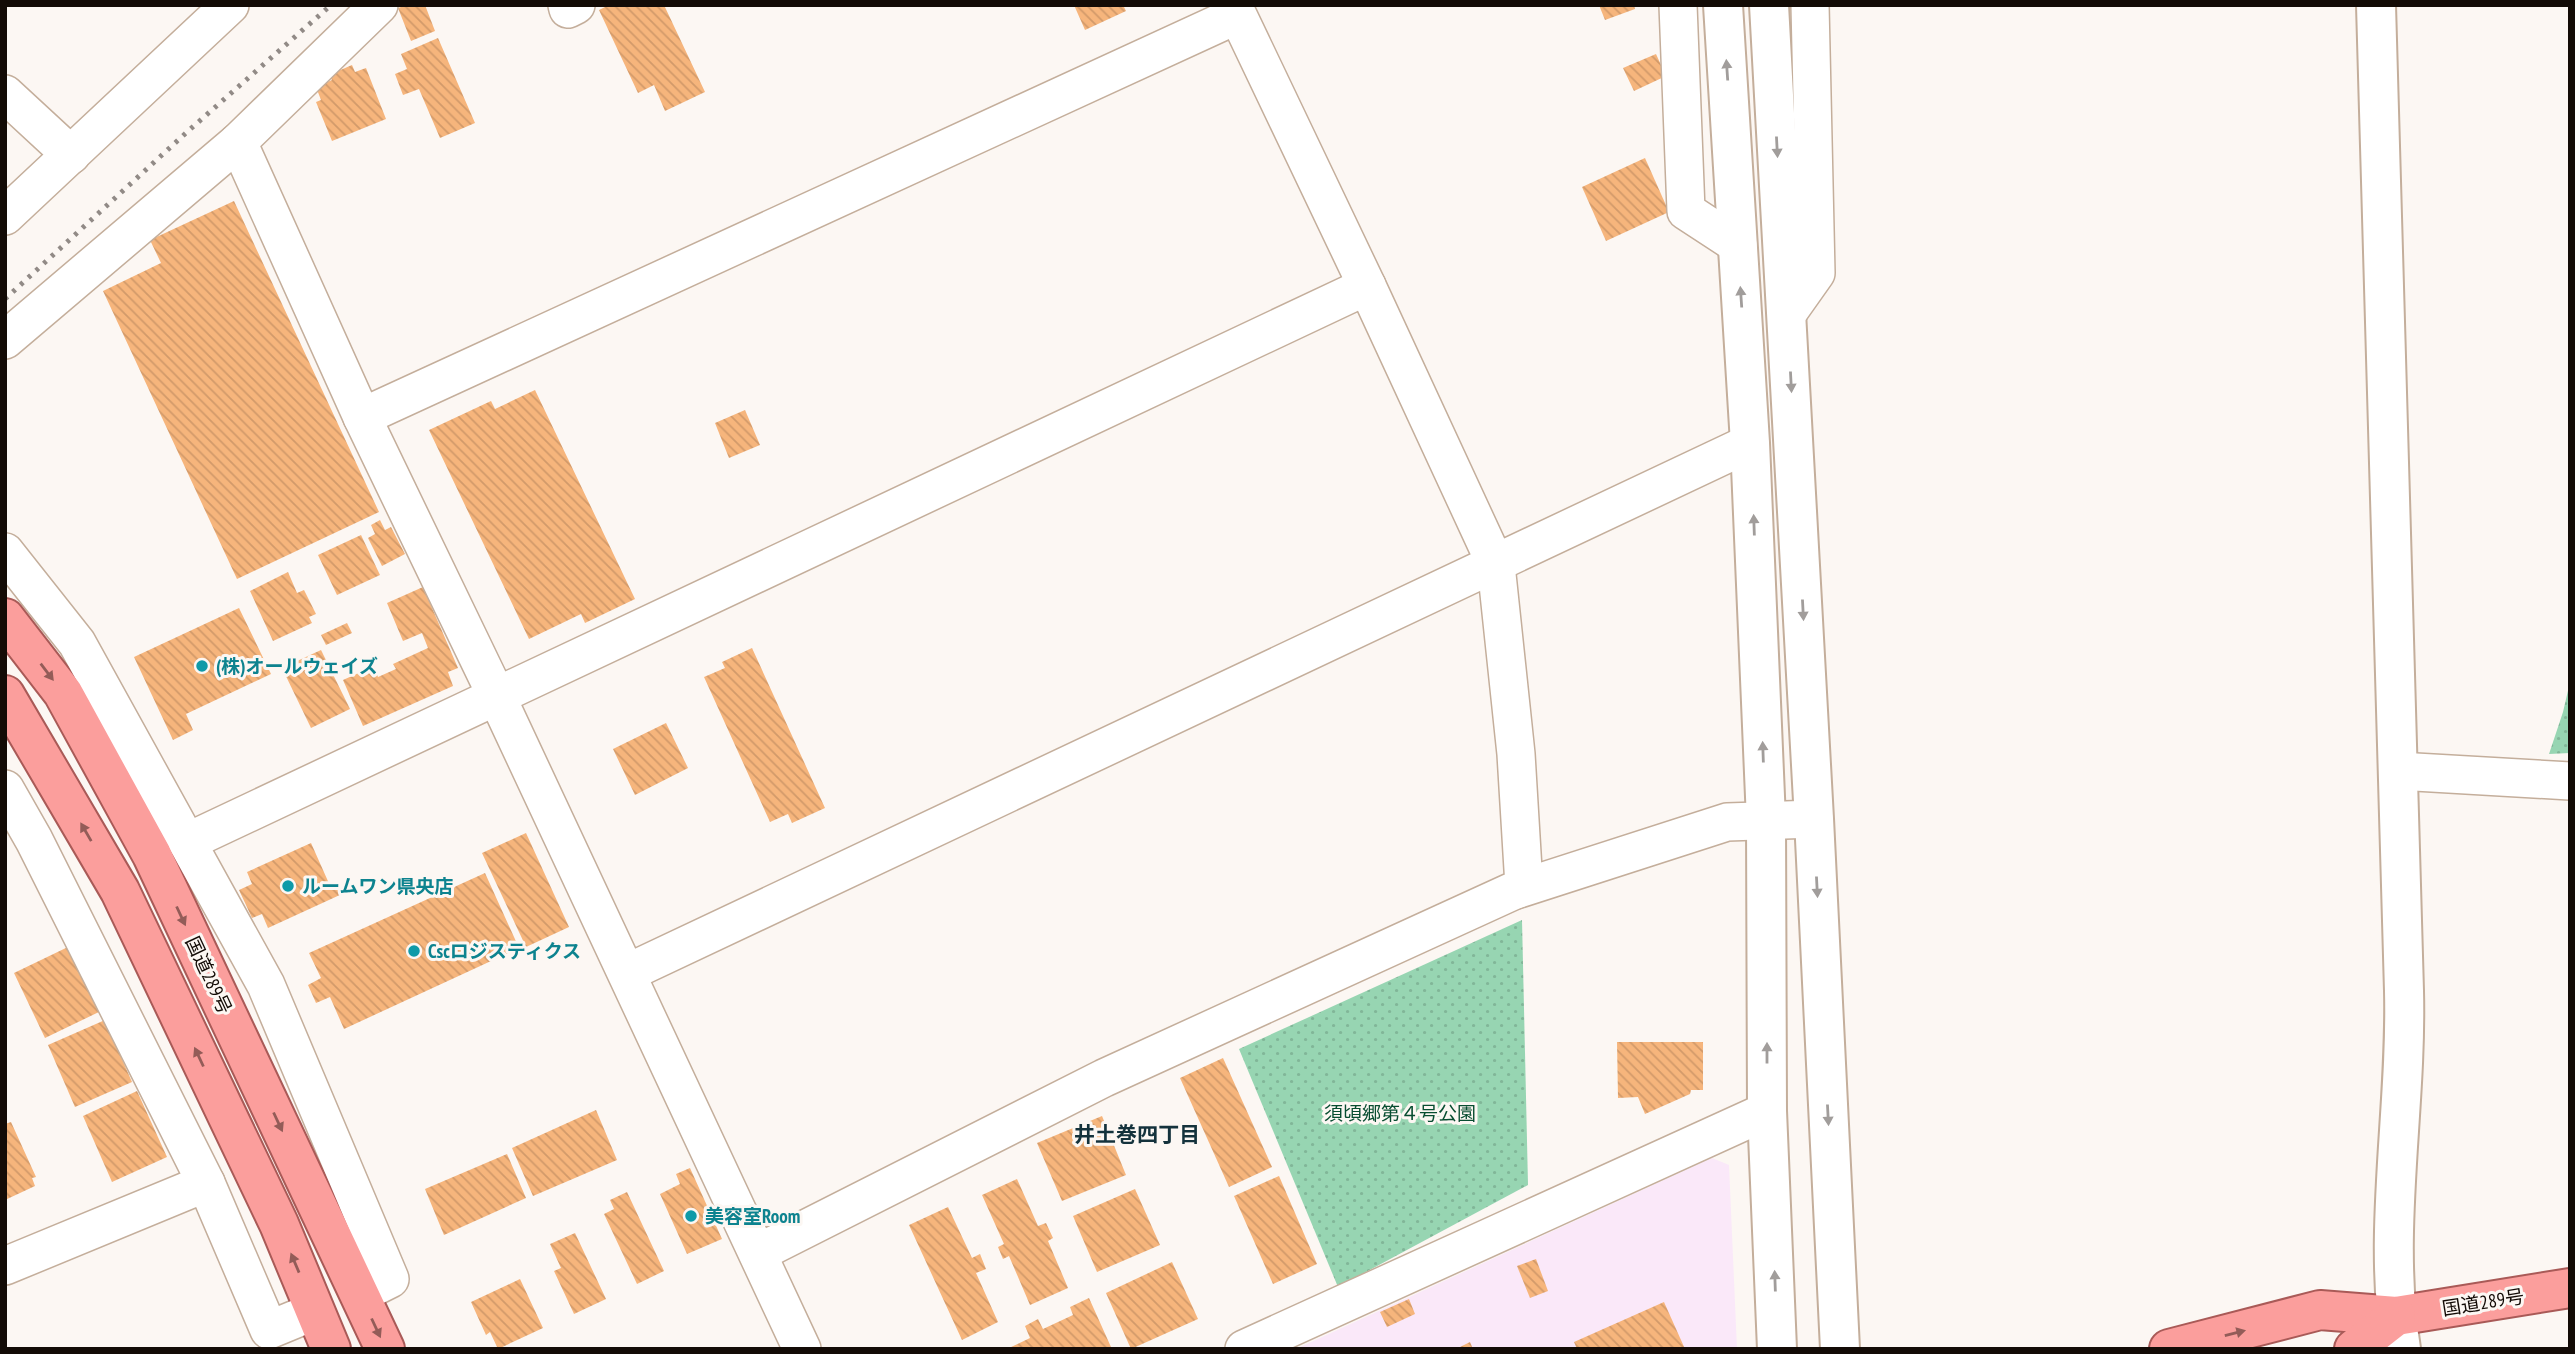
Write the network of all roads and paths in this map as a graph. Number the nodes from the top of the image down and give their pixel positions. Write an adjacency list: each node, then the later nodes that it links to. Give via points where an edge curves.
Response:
1 (230, 5): 13 (street)
2 (379, 5): 12 (street)
3 (567, 5): 4 (street, via 568,9)
4 (576, 5)
5 (1678, 5): 15 (street, via 1686,211)
6 (1723, 5): 15 (street, one-way to 6)
7 (1769, 5): 17 (street, one-way to 17)
8 (1810, 5): 17 (street, via 1816,273)
9 (2376, 5): 26 (street)
10 (1235, 10): 16 (street); 19 (street)
11 (5, 94): 13 (street)
12 (238, 142): 18 (street); 19 (street)
13 (71, 155): 14 (street)
14 (5, 216)
15 (1738, 245): 20 (street, one-way to 15)
16 (1367, 286): 22 (street); 25 (street)
17 (1787, 314): 29 (street, one-way to 29)
18 (5, 340)
19 (362, 417): 25 (street)
20 (1750, 443): 22 (street); 30 (street, one-way to 20)
21 (5, 552): 31 (street, via 78,643)
22 (1496, 565): 32 (street, via 1516,754 1524,886); 33 (street)
23 (5, 618): 31 (highway, 国道289号, one-way to 31)
24 (5, 695): 39 (highway, one-way to 24, via 279,1224 120,891)
25 (497, 697): 31 (street); 33 (street)
26 (2398, 771): 27 (street); 40 (street, via 2405,1020 2394,1236)
27 (2570, 781)
28 (5, 789): 35 (street)
29 (1814, 819): 30 (street); 46 (street, one-way to 46)
30 (1766, 820): 32 (street, via 1727,822); 34 (street, one-way to 30)
31 (169, 848): 42 (highway, 国道289号, one-way to 42)
32 (1516, 890): 36 (street, via 1104,1078)
33 (626, 973): 36 (street)
34 (1768, 1111): 44 (street); 45 (street, one-way to 34)
35 (206, 1183): 37 (street); 39 (street, via 269,1330)
36 (758, 1253): 43 (street)
37 (5, 1266)
38 (2570, 1288): 40 (highway, 国道289号)
39 (315, 1311): 41 (highway)
40 (2398, 1332): 47 (highway, 国道289号, one-way to 40, via 2320,1310); 48 (highway, 国道289号)
41 (331, 1349)
42 (386, 1349)
43 (802, 1349)
44 (1244, 1349)
45 (1777, 1349)
46 (1840, 1349)
47 (2169, 1349)
48 (2354, 1349)

